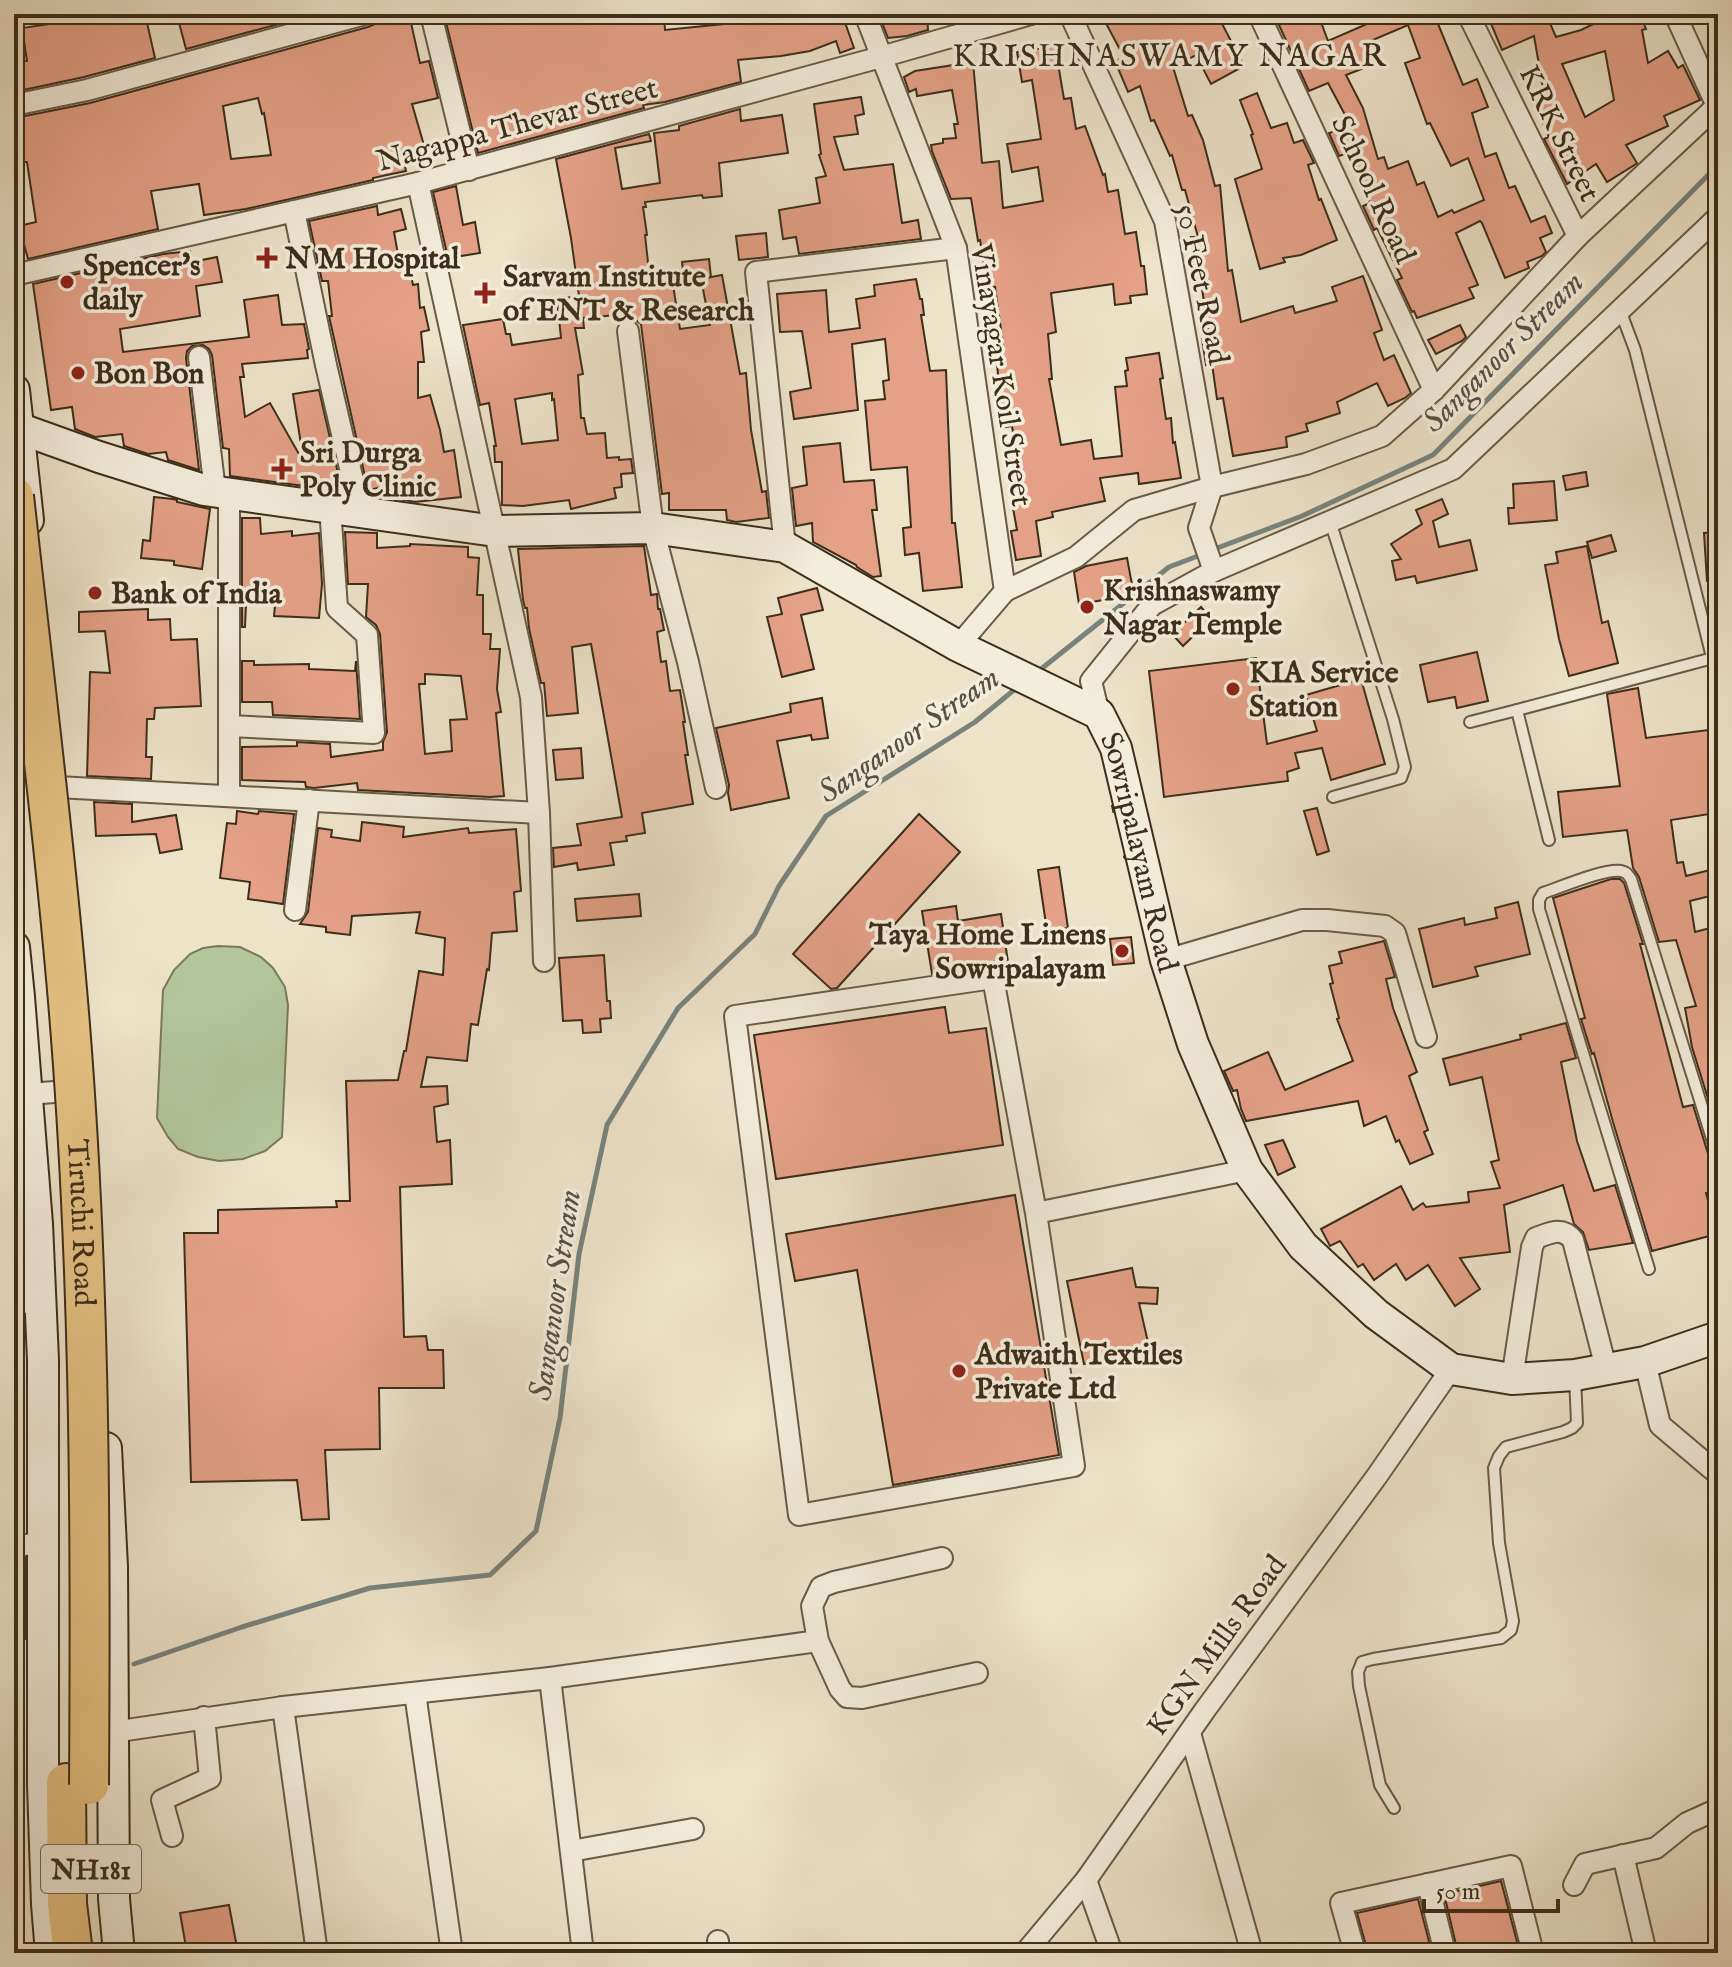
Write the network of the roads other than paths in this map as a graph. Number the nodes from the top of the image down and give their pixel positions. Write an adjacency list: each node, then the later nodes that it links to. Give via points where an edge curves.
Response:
1 (365, 14): 10 (street)
2 (431, 14): 12 (street)
3 (865, 14): 9 (street, Vinayagar Koil Street)
4 (1031, 14): 9 (street, Nagappa Thevar Street)
5 (1070, 14): 25 (street, 50 Feet Road, via 1165,221)
6 (1261, 14): 23 (street, School Road)
7 (1468, 14): 16 (street, KRK Street)
8 (1675, 14): 11 (street)
9 (881, 57): 12 (street, Nagappa Thevar Street); 17 (street, Vinayagar Koil Street)
10 (14, 105)
11 (1718, 105): 16 (street)
12 (469, 170): 13 (street, Nagappa Thevar Street)
13 (418, 183): 14 (street, Nagappa Thevar Street); 31 (street)
14 (294, 211): 18 (street, Nagappa Thevar Street); 28 (street, via 326,365)
15 (1718, 217): 19 (street)
16 (1578, 236): 23 (street)
17 (956, 248): 32 (street, via 756,272); 34 (street, Vinayagar Koil Street)
18 (14, 275)
19 (1620, 310): 29 (street, via 1453,469); 36 (lane, via 1635,350)
20 (628, 331): 30 (street)
21 (199, 357): 26 (street)
22 (14, 390): 24 (street)
23 (1434, 390): 25 (street, via 1382,436 1306,464)
24 (18, 428): 26 (street, Sowripalayam Road); 43 (street)
25 (1212, 487): 33 (street, via 1199,528); 34 (street, via 1134,510 1076,557)
26 (222, 492): 28 (street, Sowripalayam Road); 42 (street)
27 (14, 496): 79 (highway, Tiruchi Road / NH181, bridge, via 65,968 82,1241 90,1513)
28 (345, 509): 31 (street, Sowripalayam Road); 42 (street, via 337,608 367,635 374,733)
29 (1330, 521): 33 (street); 46 (lane, via 1405,767 1401,778)
30 (653, 528): 31 (street, Sowripalayam Road); 32 (street, Sowripalayam Road); 44 (street)
31 (495, 531): 48 (street, via 531,697)
32 (785, 547): 35 (street, Sowripalayam Road)
33 (1214, 571): 40 (street, via 1152,605 1091,681)
34 (1005, 591): 35 (street)
35 (958, 646): 40 (street, Sowripalayam Road)
36 (1713, 658): 37 (lane); 39 (lane)
37 (1718, 681)
38 (14, 705): 79 (highway, Tiruchi Road / NH181, via 51,1075)
39 (1517, 710): 41 (lane); 49 (lane)
40 (1099, 714): 52 (street, Sowripalayam Road, via 1116,748)
41 (1470, 722)
42 (229, 726): 45 (street)
43 (57, 787): 45 (street); 55 (street)
44 (716, 788)
45 (229, 796): 47 (street)
46 (1333, 797)
47 (309, 800): 48 (street); 50 (street)
48 (539, 813): 53 (street)
49 (1549, 840)
50 (295, 910)
51 (14, 947): 56 (street)
52 (1166, 960): 54 (street, via 1302,920 1385,926 1395,933); 58 (street, Sowripalayam Road, via 1193,1044)
53 (544, 961)
54 (1426, 1037)
55 (91, 1089): 56 (street); 77 (street, via 112,1567)
56 (20, 1094): 61 (street)
57 (1718, 1158): 60 (lane, via 1631,879 1627,873 1607,872 1543,893 1539,909)
58 (1247, 1170): 59 (street); 65 (street, Sowripalayam Road, via 1303,1246 1376,1314)
59 (1036, 1213): 59 (street, via 1074,1466 799,1515 735,1016 993,978)
60 (1649, 1269)
61 (28, 1302): 69 (street)
62 (1718, 1337): 63 (street, Sowripalayam Road)
63 (1645, 1362): 64 (street, Sowripalayam Road); 68 (street, via 1660,1425)
64 (1606, 1368): 66 (street, Sowripalayam Road); 67 (street, via 1573,1240 1559,1230 1536,1238 1532,1247)
65 (1451, 1369): 67 (street, Sowripalayam Road); 78 (street, KGN Mills Road)
66 (1575, 1375): 67 (street, Sowripalayam Road); 80 (lane, via 1577,1423 1563,1432 1506,1447 1494,1468 1511,1630 1501,1638 1362,1662 1359,1686 1380,1785)
67 (1512, 1379)
68 (1718, 1474)
69 (29, 1544): 89 (street)
70 (942, 1558): 71 (street, via 821,1587 812,1606)
71 (818, 1641): 72 (street, via 847,1697); 73 (street)
72 (977, 1673)
73 (550, 1678): 74 (street); 84 (street)
74 (415, 1693): 75 (street); 94 (street)
75 (283, 1707): 76 (street); 93 (street)
76 (204, 1717): 77 (street); 83 (street, via 210,1778 162,1800)
77 (113, 1732): 92 (street)
78 (1190, 1733): 86 (street, KGN Mills Road); 98 (street)
79 (77, 1784): 90 (highway, NH181, via 67,1904); 91 (highway, Tiruchi Road / NH181)
80 (1394, 1808)
81 (1718, 1809): 85 (street, via 1687,1823 1656,1848)
82 (693, 1829): 84 (street)
83 (172, 1836)
84 (571, 1851): 95 (street)
85 (1623, 1855): 88 (street, via 1585,1864); 102 (street)
86 (1086, 1880): 96 (street, KGN Mills Road); 97 (street)
87 (1428, 1884): 99 (street, via 1341,1903); 100 (street); 101 (street, via 1511,1866)
88 (1574, 1885)
89 (51, 1953)
90 (73, 1953)
91 (99, 1953)
92 (119, 1953)
93 (317, 1953)
94 (452, 1953)
95 (583, 1953)
96 (1025, 1953)
97 (1112, 1953)
98 (1252, 1953)
99 (1355, 1953)
100 (1445, 1953)
101 (1533, 1953)
102 (1646, 1953)

